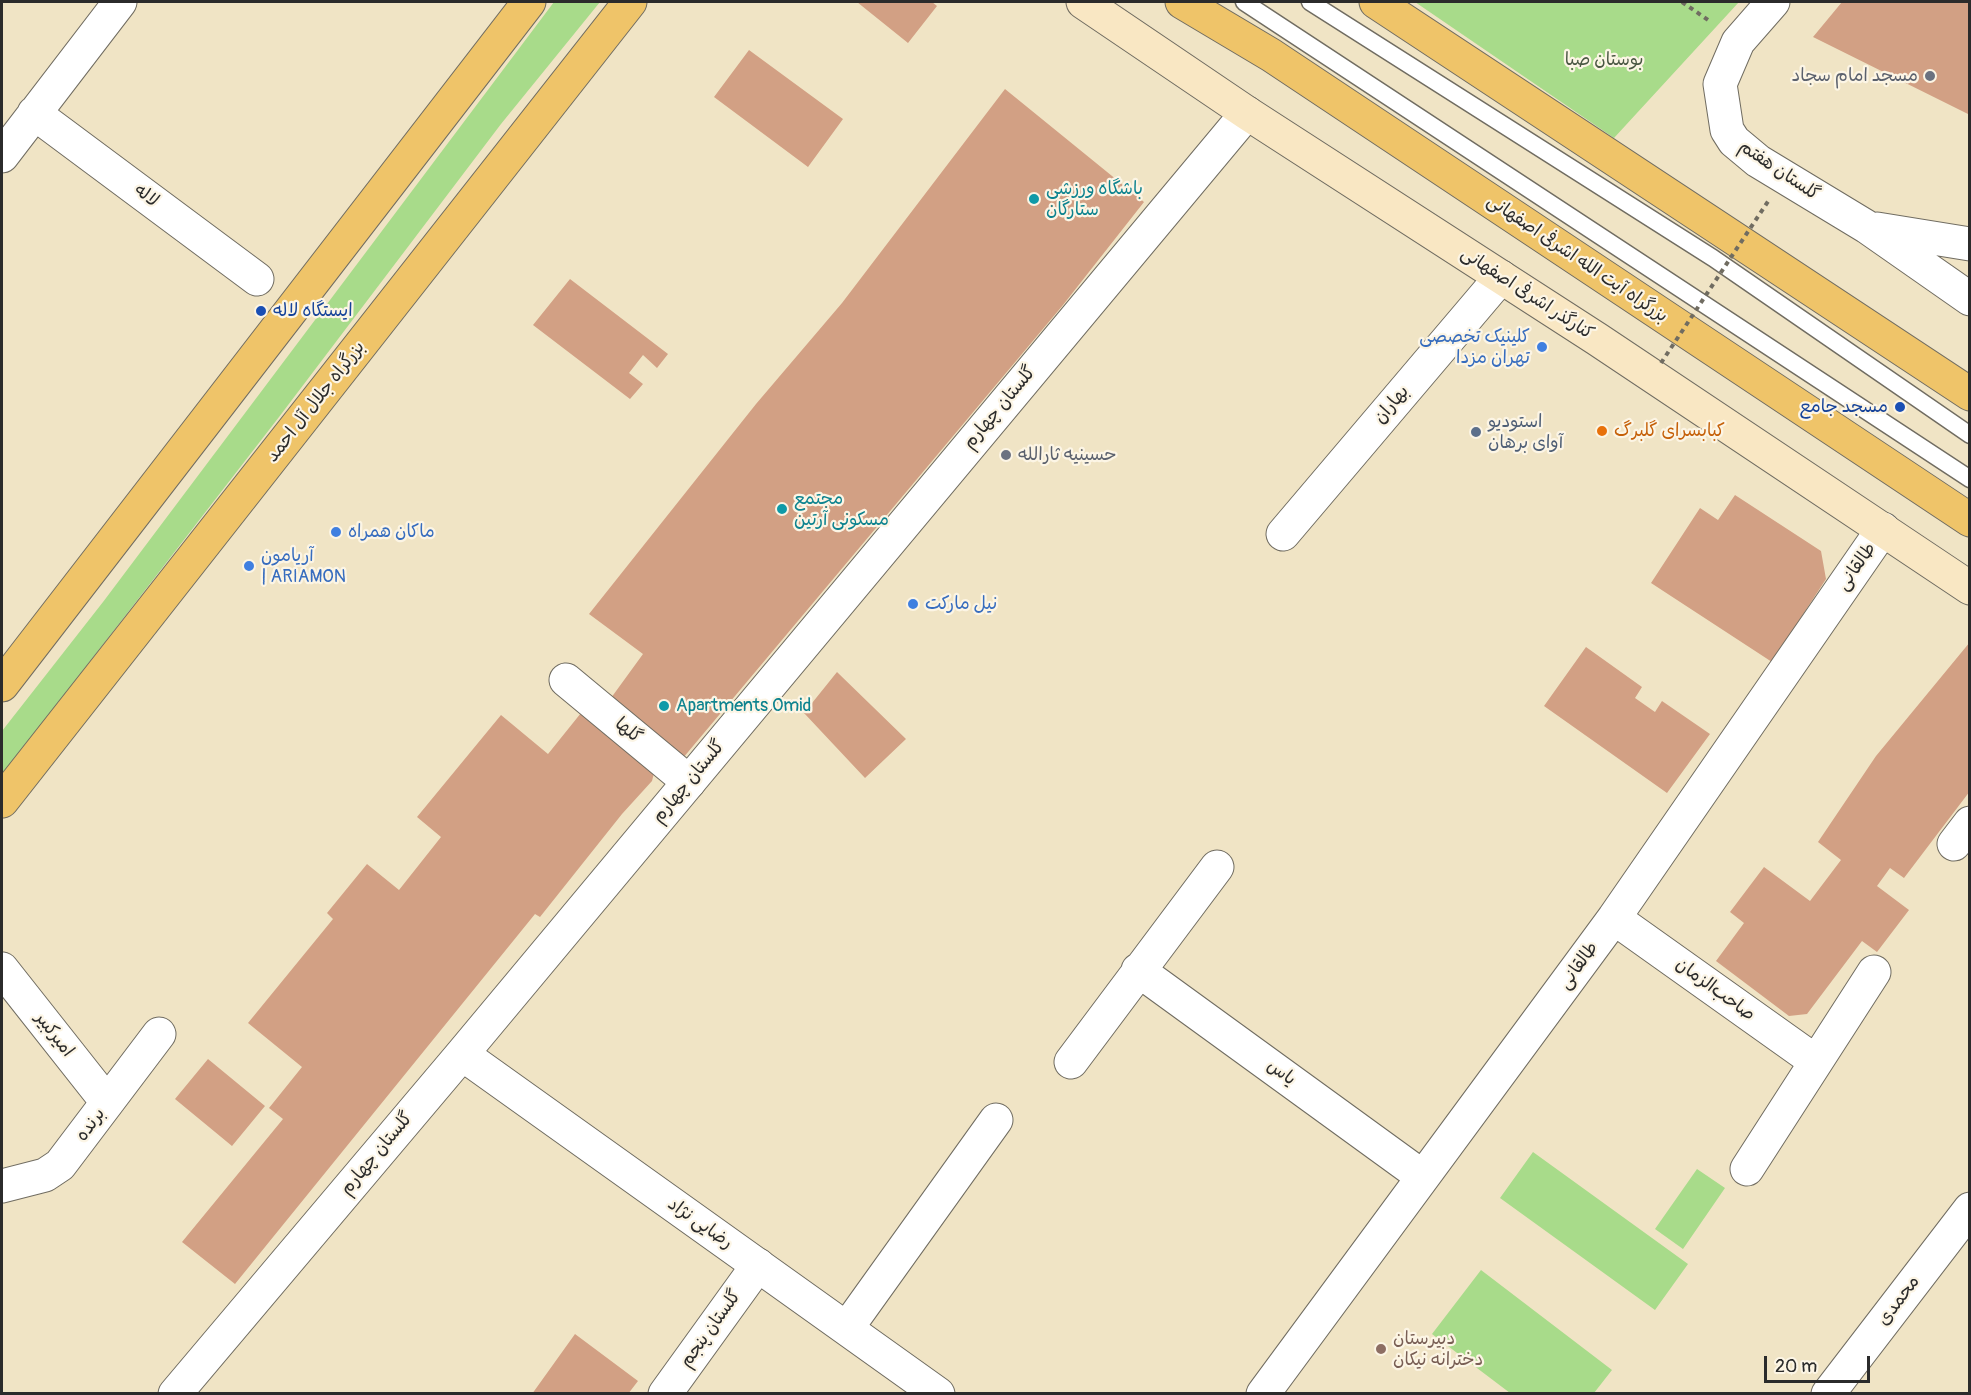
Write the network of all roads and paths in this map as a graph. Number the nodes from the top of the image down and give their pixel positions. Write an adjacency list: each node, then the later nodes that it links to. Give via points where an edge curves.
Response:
1 (120, 2): 11 (street, لاله)
2 (530, 2): 27 (highway)
3 (630, 2): 29 (highway, بزرگراه جلال آل احمد)
4 (1083, 2): 10 (main road, کنارگذر اشرفی اصفهانی)
5 (1182, 2): 22 (highway, بزرگراه آیت الله اشرفی اصفهانی, via 1271,55)
6 (1244, 2): 21 (lane)
7 (1310, 2): 20 (lane, via 1713,258)
8 (1376, 2): 19 (highway)
9 (1773, 2): 13 (street, گلستان هفتم, via 1738,42 1720,84 1727,130 1758,161)
10 (1247, 112): 15 (main road, کنارگذر اشرفی اصفهانی); 28 (street, گلستان چهارم)
11 (13, 133): 16 (street, لاله)
12 (1769, 200): 18 (path, bridge)
13 (1867, 227): 14 (street); 17 (street, گلستان هفتم)
14 (1970, 244)
15 (1501, 277): 23 (main road, کنارگذر اشرفی اصفهانی); 24 (street, بهاران)
16 (257, 279)
17 (1970, 299)
18 (1660, 363)
19 (1970, 394)
20 (1970, 435)
21 (1970, 479)
22 (1970, 520)
23 (1883, 529): 25 (main road, کنارگذر اشرفی اصفهانی); 31 (street, طالقانی)
24 (1283, 534)
25 (1970, 588)
26 (566, 680): 28 (street, گلها)
27 (2, 686)
28 (689, 782): 36 (street, گلستان چهارم)
29 (2, 801)
30 (1217, 867): 33 (street)
31 (1614, 918): 37 (street, صاحب‌الزمان); 42 (street, طالقانی)
32 (2, 969): 39 (street, امیرکبیر)
33 (1138, 970): 38 (street); 42 (street, یاس)
34 (1874, 972): 37 (street)
35 (159, 1034): 39 (street, برنده)
36 (462, 1054): 45 (street, رضایی نژاد); 47 (street, گلستان چهارم)
37 (1815, 1061): 41 (street)
38 (1071, 1062)
39 (107, 1102): 43 (street, برنده, via 60,1165 45,1175)
40 (996, 1120): 46 (street)
41 (1747, 1169)
42 (1423, 1177): 50 (street, طالقانی)
43 (2, 1186)
44 (1970, 1209): 51 (street, محمدی)
45 (758, 1265): 46 (street, رضایی نژاد); 48 (street, گلستان پنجم)
46 (847, 1329): 49 (street, رضایی نژاد)
47 (175, 1394)
48 (665, 1394)
49 (938, 1394)
50 (1263, 1394)
51 (1828, 1394)

